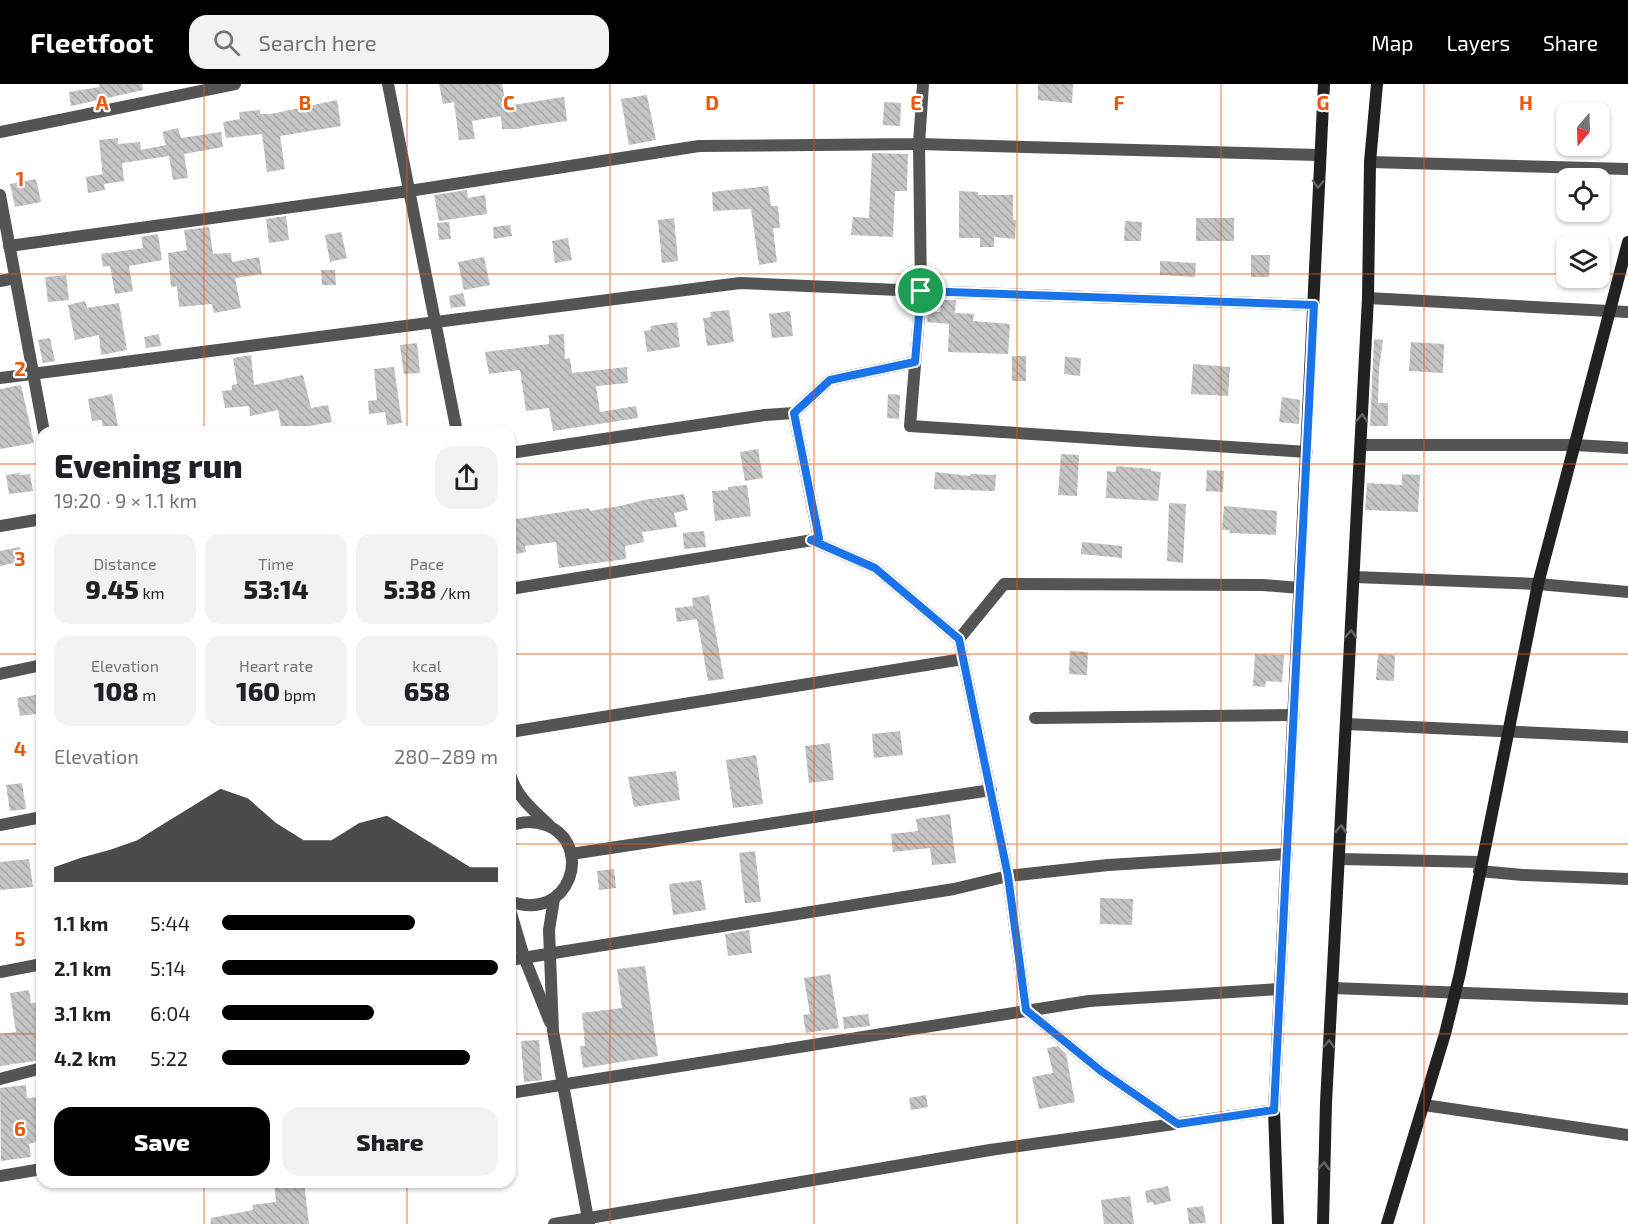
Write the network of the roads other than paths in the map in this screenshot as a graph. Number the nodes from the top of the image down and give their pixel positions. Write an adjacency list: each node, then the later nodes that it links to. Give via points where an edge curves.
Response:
1 (236, 84): 6 (street)
2 (388, 84): 11 (street)
3 (923, 84): 7 (street)
4 (1324, 84): 8 (main road)
5 (1377, 84): 9 (main road)
6 (0, 132)
7 (919, 144): 8 (street); 11 (street, via 699,146); 18 (street)
8 (1319, 155): 20 (main road, one-way to 20)
9 (1370, 162): 10 (street); 19 (main road)
10 (1628, 169)
11 (409, 190): 15 (street); 23 (street)
12 (0, 195): 13 (street)
13 (0, 199): 15 (street)
14 (1628, 242): 21 (main road)
15 (9, 246): 16 (street)
16 (15, 278): 17 (street); 25 (street)
17 (0, 280)
18 (921, 291): 20 (street); 23 (street, via 740,283); 24 (street)
19 (1368, 298): 21 (street); 31 (main road, one-way to 19)
20 (1314, 305): 34 (main road)
21 (1610, 311): 22 (street); 30 (main road)
22 (1628, 312)
23 (435, 322): 25 (street); 29 (street)
24 (915, 362): 27 (street, via 830,380); 34 (street, via 910,426)
25 (33, 373): 26 (street); 28 (street)
26 (0, 378)
27 (794, 413): 33 (street); 37 (street, via 819,538)
28 (43, 426)
29 (456, 426)
30 (1575, 444): 31 (street); 32 (street); 39 (main road)
31 (1361, 445): 38 (main road)
32 (1628, 448)
33 (516, 452)
34 (1307, 452): 41 (main road)
35 (36, 520): 36 (street)
36 (0, 526)
37 (811, 540): 40 (street); 43 (street, via 875,568)
38 (1354, 577): 39 (street); 49 (main road, one-way to 38)
39 (1538, 584): 42 (street); 51 (main road)
40 (516, 588)
41 (1300, 588): 43 (street, via 1004,584); 47 (main road)
42 (1628, 592)
43 (959, 639): 44 (street)
44 (963, 659): 50 (street); 54 (street)
45 (36, 666): 46 (street)
46 (0, 674)
47 (1294, 716): 48 (street); 60 (main road)
48 (1035, 718)
49 (1346, 724): 51 (street); 61 (main road, one-way to 49)
50 (516, 731)
51 (1508, 731): 52 (street); 62 (main road)
52 (1628, 737)
53 (516, 790): 58 (street)
54 (991, 790): 59 (street); 63 (street)
55 (36, 818): 57 (street)
56 (516, 823): 58 (street, via 536,822)
57 (0, 825)
58 (552, 828): 59 (street, via 564,839)
59 (571, 854): 65 (street, via 572,871 566,886)
60 (1287, 854): 63 (street, via 1108,865); 74 (main road)
61 (1339, 859): 62 (street); 73 (main road)
62 (1480, 866): 64 (street, via 1522,875); 75 (main road)
63 (1008, 876): 68 (street, via 954,889); 77 (street)
64 (1628, 879)
65 (554, 899): 66 (street, via 539,906); 68 (street)
66 (516, 904)
67 (516, 930): 69 (street)
68 (550, 954): 69 (street); 78 (street)
69 (524, 957): 70 (street); 78 (street)
70 (516, 959)
71 (36, 965): 72 (street)
72 (0, 972)
73 (1332, 988): 75 (street); 92 (main road, one-way to 73)
74 (1280, 989): 77 (street, via 1089,1001); 84 (main road)
75 (1455, 994): 76 (street); 83 (main road)
76 (1628, 999)
77 (1026, 1010): 81 (street); 85 (street, via 1101,1071)
78 (553, 1031): 81 (street)
79 (36, 1070): 80 (street)
80 (0, 1079)
81 (564, 1084): 82 (street); 89 (street)
82 (516, 1092)
83 (1425, 1105): 86 (street); 93 (main road)
84 (1274, 1110): 85 (street); 91 (main road)
85 (1178, 1124): 89 (street, via 990,1150)
86 (1628, 1135)
87 (36, 1170): 88 (street)
88 (0, 1176)
89 (589, 1221): 90 (street)
90 (554, 1224)
91 (1278, 1224)
92 (1323, 1224)
93 (1387, 1224)

